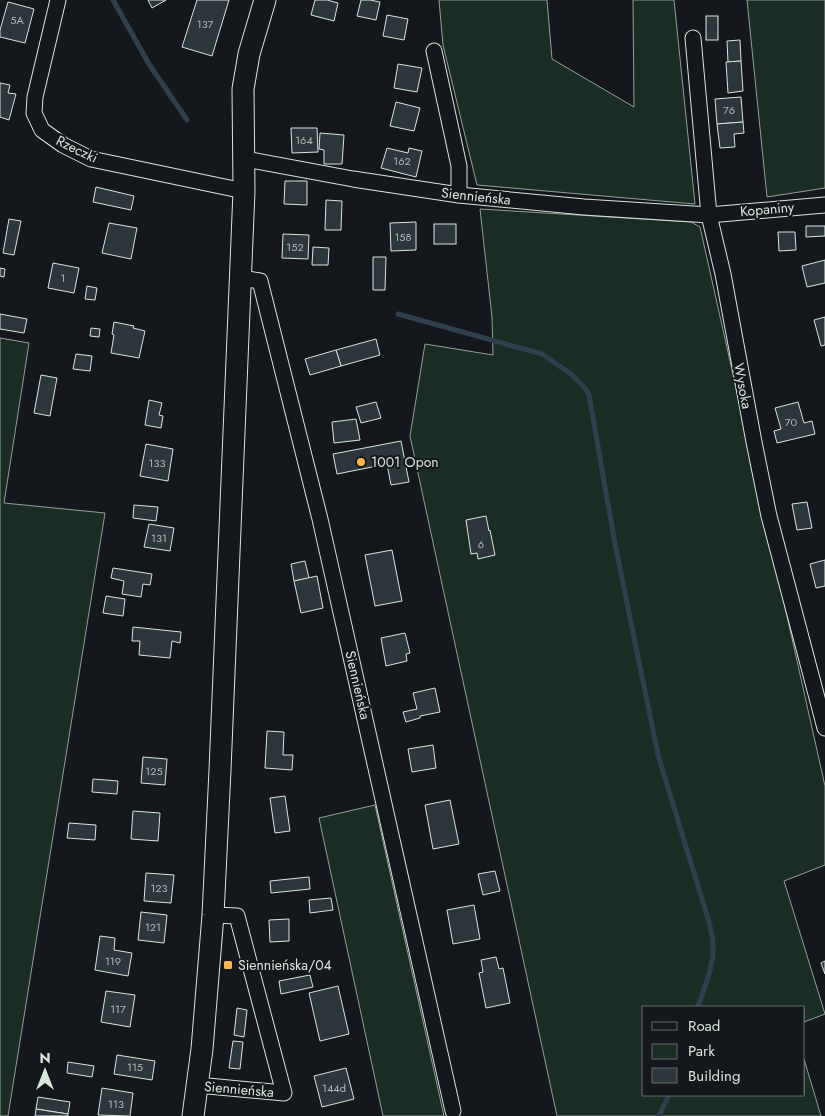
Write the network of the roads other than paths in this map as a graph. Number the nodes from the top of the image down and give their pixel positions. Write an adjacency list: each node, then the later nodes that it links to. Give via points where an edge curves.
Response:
1 (58, 0): 7 (street, Rzeczki, via 35,97 34,113 42,130 91,159)
2 (265, 0): 6 (main road, Siennieńska, via 249,54 243,89)
3 (280, 0): 6 (main road, Siennieńska, via 264,50)
4 (693, 38): 10 (street, Wysoka)
5 (434, 51): 8 (street, via 459,166)
6 (245, 159): 7 (main road, Siennieńska); 8 (street, Siennieńska)
7 (244, 191): 11 (main road, Siennieńska)
8 (459, 195): 10 (street, Siennieńska)
9 (825, 205): 10 (street, Kopaniny)
10 (709, 214): 12 (street, Wysoka, via 769,516)
11 (241, 278): 13 (main road, Siennieńska); 15 (street, Siennieńska, via 260,281 265,300 320,519)
12 (825, 728)
13 (213, 915): 14 (main road, Siennieńska); 14 (street, Siennieńska, via 237,916 284,1093)
14 (197, 1085): 16 (main road, Siennieńska)
15 (453, 1111)
16 (193, 1116)

